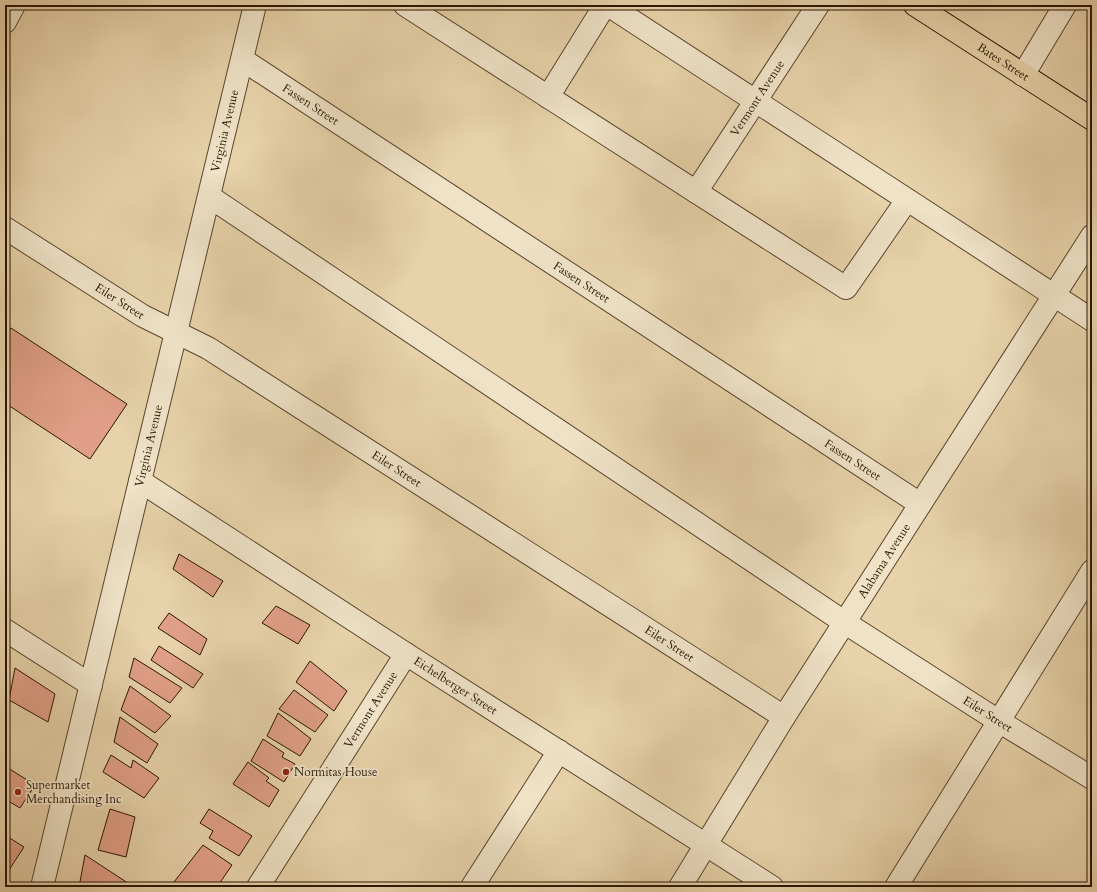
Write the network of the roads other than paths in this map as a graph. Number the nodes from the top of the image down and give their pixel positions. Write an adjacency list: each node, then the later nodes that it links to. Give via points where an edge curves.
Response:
1 (14, 5): 8 (street)
2 (255, 5): 9 (street, Virginia Avenue)
3 (405, 5): 11 (street)
4 (606, 5): 11 (street); 12 (street)
5 (818, 5): 12 (street, Vermont Avenue)
6 (915, 5): 10 (main road, Bates Street)
7 (1065, 5): 10 (street)
8 (5, 22)
9 (242, 60): 15 (street, Virginia Avenue); 23 (street, Fassen Street)
10 (1023, 75): 13 (main road, Bates Street)
11 (548, 97): 14 (street)
12 (756, 101): 14 (street, Vermont Avenue); 16 (street)
13 (1092, 119)
14 (696, 192): 16 (street, via 846,288)
15 (210, 197): 21 (street, Virginia Avenue); 25 (street, Eiler Street)
16 (908, 200): 19 (street)
17 (5, 228): 21 (street, Eiler Street, via 143,316)
18 (1092, 236): 19 (street, Alabama Avenue)
19 (1054, 295): 20 (street); 23 (street, Alabama Avenue)
20 (1092, 320)
21 (177, 333): 22 (street, Virginia Avenue); 29 (street, Eiler Street, via 208,348)
22 (140, 481): 27 (street, Eichelberger Street); 28 (street, Virginia Avenue)
23 (920, 504): 25 (street, Alabama Avenue)
24 (1092, 571): 30 (street)
25 (844, 622): 29 (street, Alabama Avenue); 30 (street, Eiler Street)
26 (5, 630): 28 (street)
27 (406, 654): 31 (street, Eichelberger Street); 35 (street, Vermont Avenue)
28 (91, 685): 34 (street, Virginia Avenue)
29 (784, 717): 33 (street, Alabama Avenue)
30 (1000, 722): 32 (street, Eiler Street); 39 (street)
31 (559, 751): 33 (street, Eichelberger Street); 36 (street)
32 (1092, 778)
33 (707, 845): 37 (street, Alabama Avenue); 38 (street, Eichelberger Street)
34 (42, 887)
35 (258, 887)
36 (472, 887)
37 (680, 887)
38 (772, 887)
39 (896, 887)

